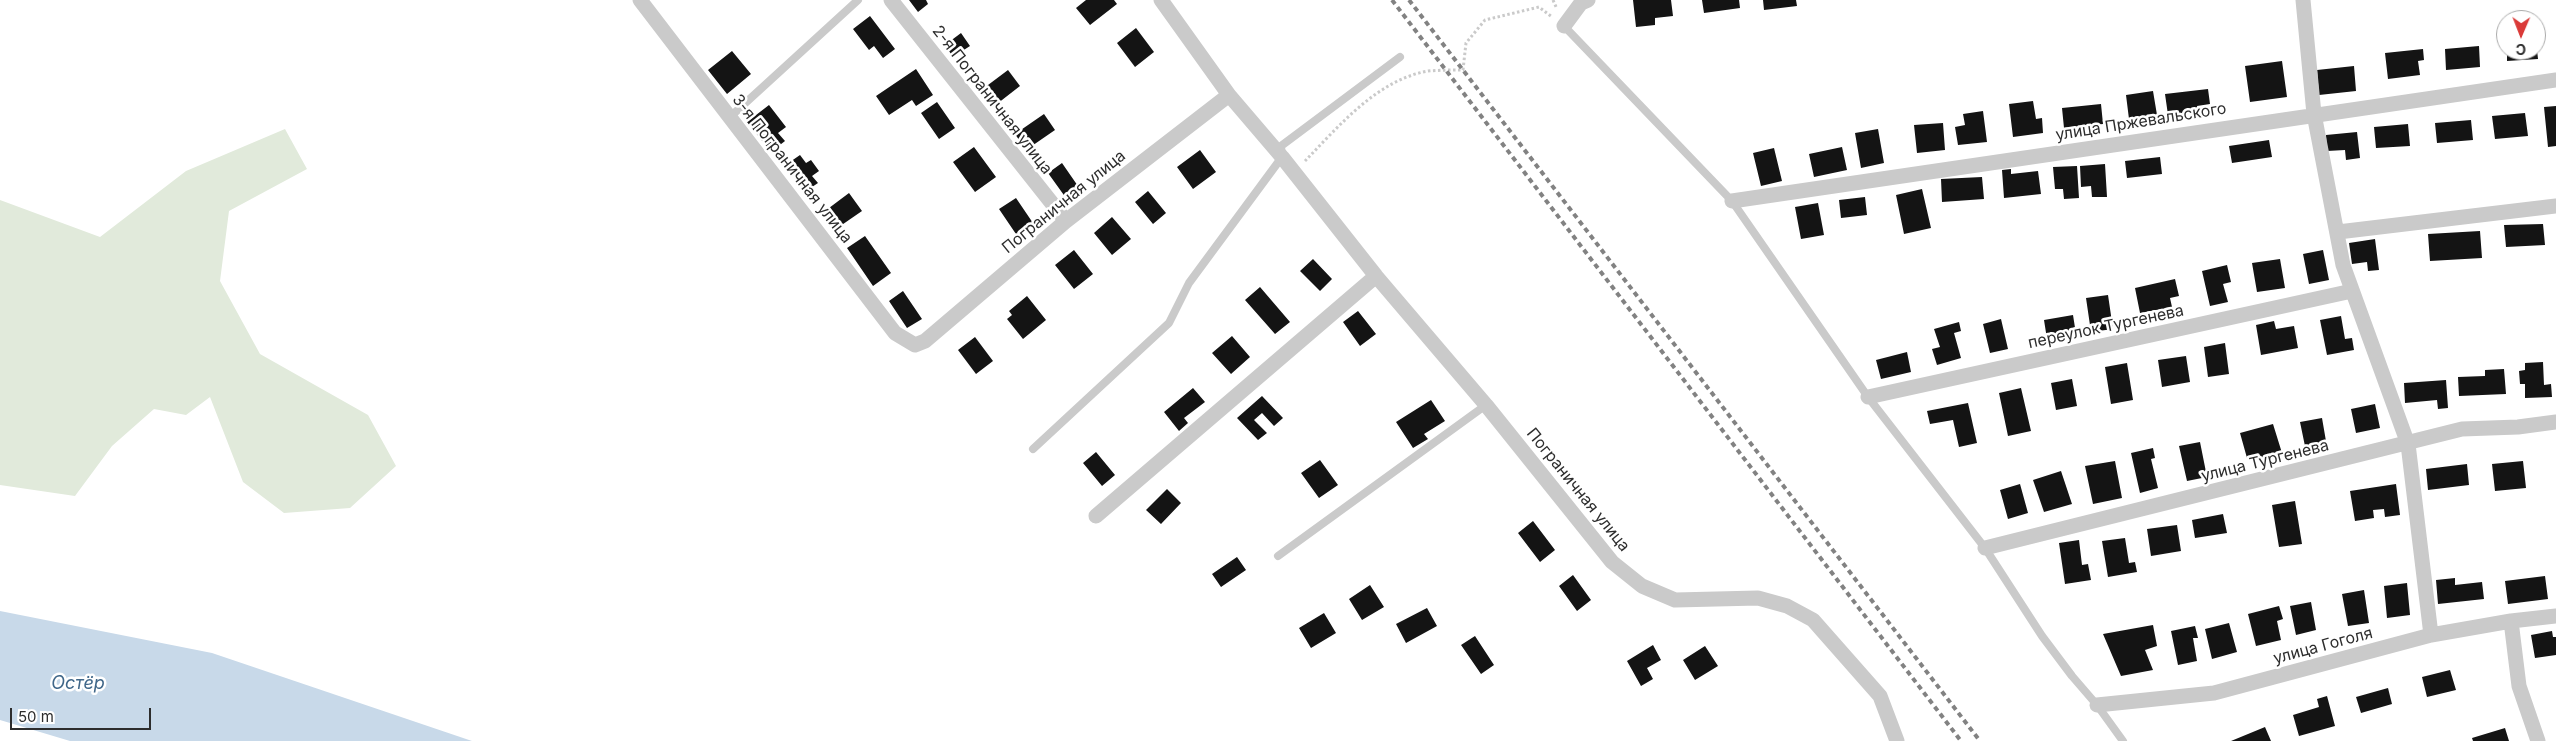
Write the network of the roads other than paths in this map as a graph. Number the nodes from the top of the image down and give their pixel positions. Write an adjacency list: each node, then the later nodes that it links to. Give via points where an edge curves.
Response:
1 (640, 0): 12 (street, 3-я Пограничная улица)
2 (858, 0): 12 (lane)
3 (891, 0): 16 (street, 2-я Пограничная улица)
4 (1161, 0): 10 (street, Пограничная улица)
5 (1588, 0): 7 (street, via 1580,3)
6 (2303, 0): 11 (street)
7 (1564, 26): 14 (lane)
8 (1400, 57): 13 (lane, via 1281,146)
9 (2556, 80): 11 (street, улица Пржевальского)
10 (1229, 95): 13 (street, Пограничная улица); 16 (street, Пограничная улица)
11 (2314, 114): 14 (street, улица Пржевальского); 17 (street)
12 (730, 117): 20 (street, 3-я Пограничная улица, via 895,333 915,345)
13 (1282, 157): 18 (street, Пограничная улица); 25 (lane, via 1189,283 1169,323)
14 (1732, 201): 21 (lane)
15 (2556, 206): 17 (street)
16 (1066, 221): 20 (street, Пограничная улица)
17 (2338, 232): 19 (street, via 2343,265)
18 (1376, 276): 22 (street, Пограничная улица); 26 (street)
19 (2352, 291): 21 (street, переулок Тургенева); 24 (street)
20 (925, 341)
21 (1868, 397): 27 (lane)
22 (1486, 405): 28 (lane); 33 (street, Пограничная улица, via 1612,562 1642,586 1674,600 1758,598 1787,606 1813,620 1880,696)
23 (2556, 422): 24 (street, улица Тургенева, via 2462,429)
24 (2408, 444): 27 (street, улица Тургенева); 31 (street)
25 (1032, 449)
26 (1096, 516)
27 (1985, 548): 32 (lane, via 2042,636)
28 (1278, 556)
29 (2556, 616): 30 (street, улица Гоголя)
30 (2511, 621): 31 (street, улица Гоголя); 35 (street, via 2519,686)
31 (2431, 635): 32 (street, улица Гоголя, via 2214,693)
32 (2098, 705): 34 (lane)
33 (1897, 741)
34 (2123, 741)
35 (2538, 741)

